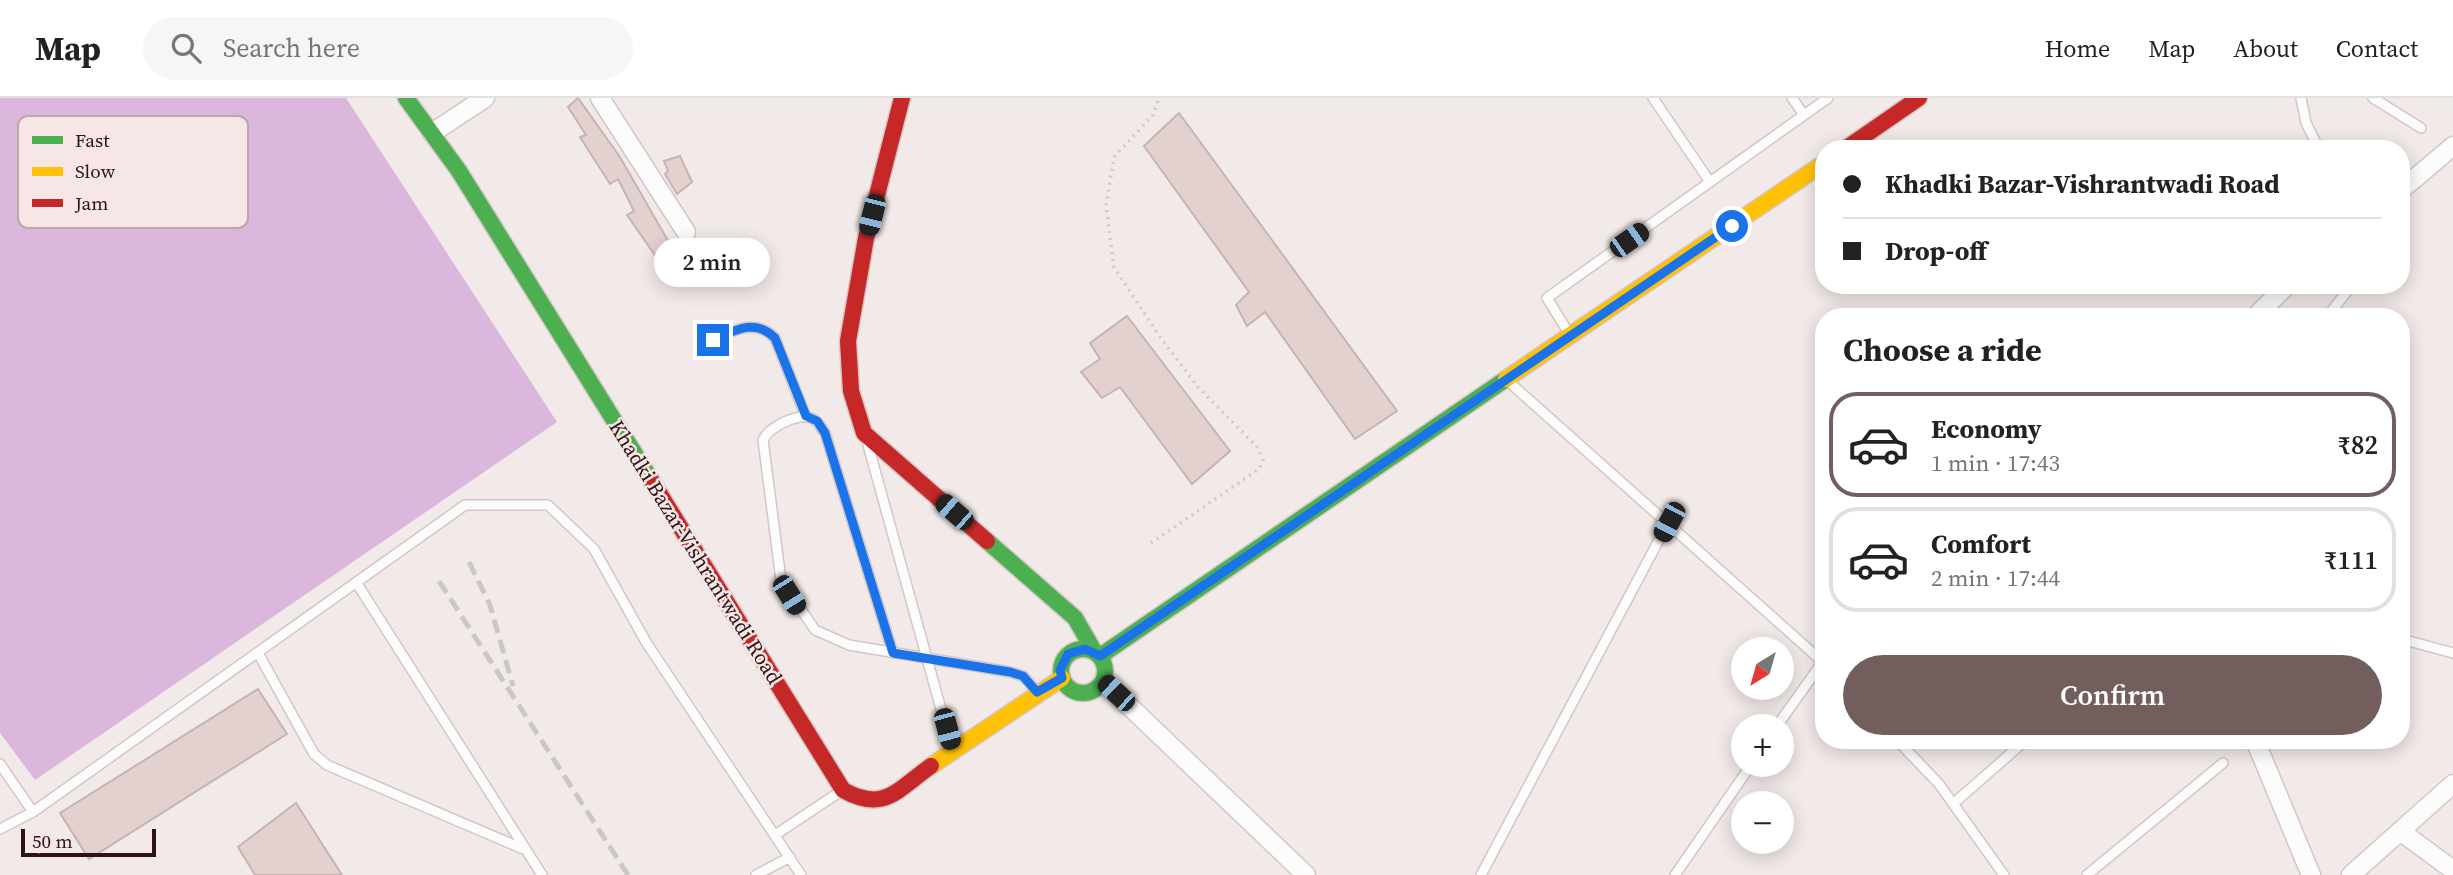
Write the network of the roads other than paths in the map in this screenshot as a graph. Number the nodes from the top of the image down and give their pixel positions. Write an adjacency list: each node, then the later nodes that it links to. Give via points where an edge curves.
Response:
1 (406, 98): 13 (street, Khadki Bazar-Vishrantwadi Road)
2 (485, 98): 13 (street)
3 (600, 98): 20 (street)
4 (902, 98): 29 (street, via 866,238 848,341 851,391)
5 (1653, 98): 18 (lane)
6 (1792, 98): 11 (lane)
7 (1828, 98): 11 (lane)
8 (1919, 98): 14 (street)
9 (2301, 98): 15 (lane)
10 (2373, 98): 12 (lane)
11 (1804, 115): 18 (lane)
12 (2421, 128)
13 (432, 133): 52 (street, Khadki Bazar-Vishrantwadi Road, via 460,171)
14 (1858, 140)
15 (2314, 140)
16 (2453, 146): 19 (street)
17 (1815, 169): 25 (street)
18 (1710, 182): 25 (lane, via 1547,298)
19 (2410, 182)
20 (686, 232)
21 (2278, 294): 23 (street)
22 (2344, 294): 24 (lane)
23 (2264, 308)
24 (2332, 308)
25 (1571, 336): 27 (street)
26 (713, 340): 28 (lane, via 740,328 766,329 775,338)
27 (1507, 380): 30 (lane); 36 (street)
28 (806, 416): 34 (lane, via 817,421 825,433); 34 (lane, via 766,432 763,440 780,580 815,630 849,645)
29 (864, 433): 36 (street, via 1075,618); 38 (lane)
30 (1669, 522): 37 (lane); 65 (lane)
31 (356, 582): 33 (lane); 57 (lane, via 465,505 548,505 594,549 646,642); 58 (lane)
32 (2410, 641): 35 (lane)
33 (258, 653): 54 (lane); 58 (lane, via 314,754 327,765)
34 (893, 653): 38 (lane)
35 (2453, 653)
36 (1097, 654): 40 (street, via 1085,649 1068,654 1060,670); 41 (street, via 1104,664)
37 (1815, 655)
38 (929, 660): 42 (lane, via 1023,676); 47 (lane)
39 (1815, 673): 43 (lane)
40 (1062, 678): 41 (street, via 1066,686 1082,694); 42 (street)
41 (1103, 681): 64 (street)
42 (1037, 692): 47 (street)
43 (1786, 714)
44 (1905, 749): 53 (lane)
45 (2016, 749): 53 (lane)
46 (2259, 749): 69 (street)
47 (953, 752): 52 (street, via 881,801 861,800)
48 (2223, 763): 68 (lane)
49 (0, 764): 54 (lane)
50 (1743, 777): 66 (lane)
51 (2453, 783): 56 (street)
52 (843, 790): 57 (lane)
53 (1953, 804): 67 (lane)
54 (33, 812): 55 (lane)
55 (0, 829)
56 (2400, 831): 60 (street); 70 (street)
57 (775, 835): 59 (lane)
58 (523, 849): 61 (lane)
59 (790, 857): 62 (lane); 63 (lane)
60 (2453, 870)
61 (542, 875)
62 (756, 875)
63 (801, 875)
64 (1306, 875)
65 (1481, 875)
66 (1675, 875)
67 (2004, 875)
68 (2087, 875)
69 (2311, 875)
70 (2351, 875)

